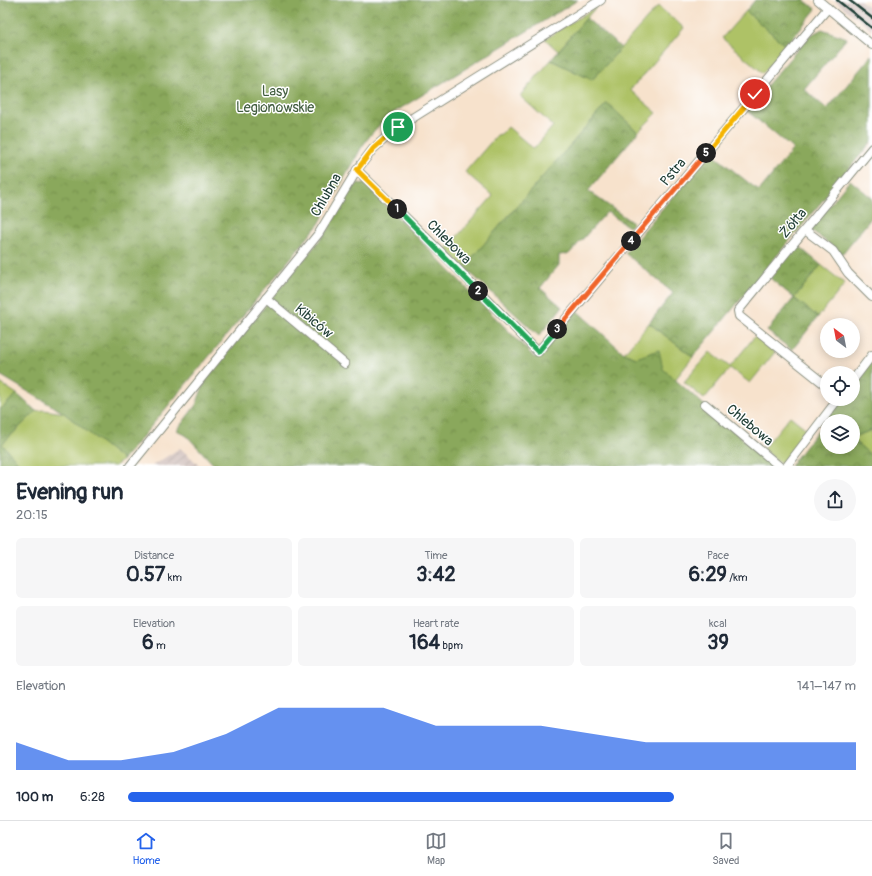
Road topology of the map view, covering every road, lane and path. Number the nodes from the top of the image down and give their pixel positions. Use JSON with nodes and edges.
{"nodes":[{"id":1,"x":601,"y":0,"type":"edge"},
{"id":2,"x":818,"y":0,"type":"edge"},
{"id":3,"x":828,"y":8,"type":"junction"},
{"id":4,"x":872,"y":45,"type":"edge"},
{"id":5,"x":872,"y":148,"type":"edge"},
{"id":6,"x":357,"y":170,"type":"junction"},
{"id":7,"x":805,"y":230,"type":"junction"},
{"id":8,"x":872,"y":297,"type":"edge"},
{"id":9,"x":266,"y":298,"type":"junction"},
{"id":10,"x":538,"y":352,"type":"joint"},
{"id":11,"x":872,"y":355,"type":"edge"},
{"id":12,"x":345,"y":364,"type":"dead end"},
{"id":13,"x":860,"y":371,"type":"edge"},
{"id":14,"x":820,"y":380,"type":"edge"},
{"id":15,"x":705,"y":404,"type":"dead end"},
{"id":16,"x":833,"y":406,"type":"edge"},
{"id":17,"x":130,"y":466,"type":"edge"},
{"id":18,"x":779,"y":466,"type":"edge"},
{"id":19,"x":787,"y":466,"type":"edge"}],
"edges":[{"from":1,"to":6,"type":"street","name":"Chlubna"},
{"from":2,"to":3,"type":"street"},
{"from":3,"to":4,"type":"street"},
{"from":3,"to":10,"type":"street","name":"Pstra"},
{"from":5,"to":7,"type":"street","name":"Żółta"},
{"from":6,"to":9,"type":"street","name":"Chlubna"},
{"from":6,"to":10,"type":"street","name":"Chlebowa"},
{"from":7,"to":8,"type":"street"},
{"from":7,"to":14,"type":"street","name":"Żółta"},
{"from":9,"to":12,"type":"street","name":"Kibiców"},
{"from":9,"to":17,"type":"street","name":"Chlubna"},
{"from":11,"to":13,"type":"street"},
{"from":15,"to":18,"type":"street","name":"Chlebowa"},
{"from":16,"to":19,"type":"street"}]}
